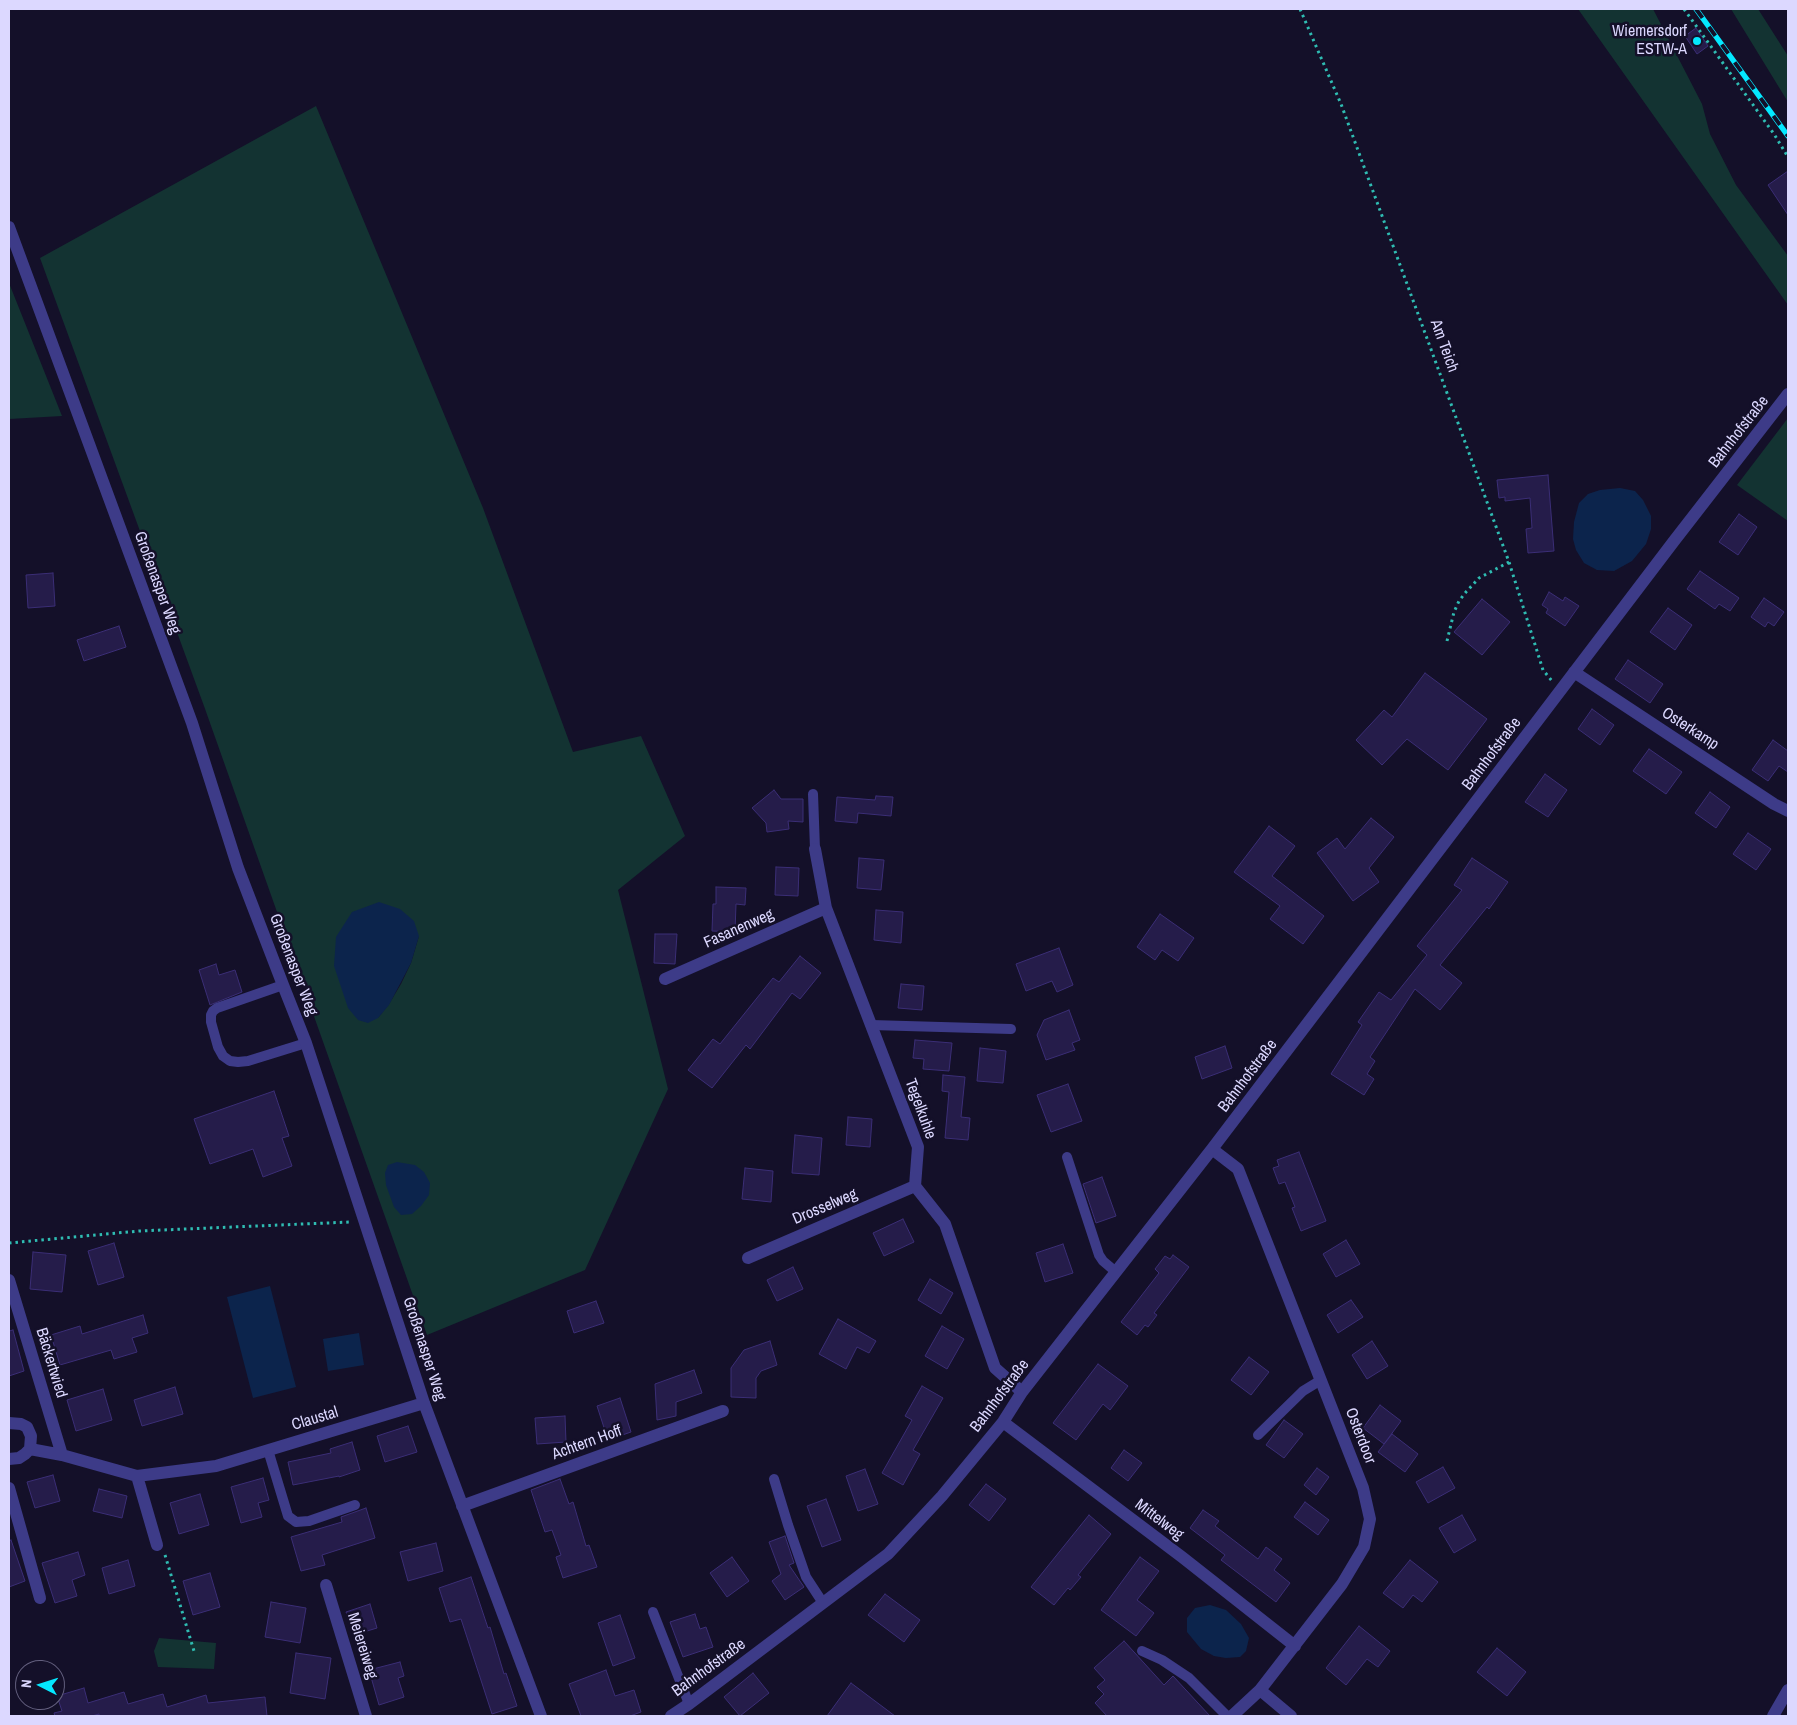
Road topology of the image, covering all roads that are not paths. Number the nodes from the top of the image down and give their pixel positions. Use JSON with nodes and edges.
{"nodes":[{"id":1,"x":9,"y":227,"type":"edge"},
{"id":2,"x":1788,"y":394,"type":"edge"},
{"id":3,"x":1574,"y":672,"type":"junction"},
{"id":4,"x":813,"y":794,"type":"dead end"},
{"id":5,"x":1788,"y":811,"type":"edge"},
{"id":6,"x":815,"y":849,"type":"joint"},
{"id":7,"x":826,"y":908,"type":"junction"},
{"id":8,"x":665,"y":979,"type":"dead end"},
{"id":9,"x":282,"y":985,"type":"junction"},
{"id":10,"x":871,"y":1024,"type":"junction"},
{"id":11,"x":1011,"y":1029,"type":"dead end"},
{"id":12,"x":306,"y":1043,"type":"junction"},
{"id":13,"x":1212,"y":1149,"type":"junction"},
{"id":14,"x":1067,"y":1157,"type":"dead end"},
{"id":15,"x":915,"y":1186,"type":"junction"},
{"id":16,"x":748,"y":1258,"type":"dead end"},
{"id":17,"x":1116,"y":1272,"type":"junction"},
{"id":18,"x":9,"y":1280,"type":"edge"},
{"id":19,"x":1321,"y":1380,"type":"junction"},
{"id":20,"x":1022,"y":1392,"type":"junction"},
{"id":21,"x":424,"y":1402,"type":"junction"},
{"id":22,"x":723,"y":1411,"type":"dead end"},
{"id":23,"x":1002,"y":1422,"type":"junction"},
{"id":24,"x":9,"y":1423,"type":"edge"},
{"id":25,"x":1258,"y":1435,"type":"dead end"},
{"id":26,"x":30,"y":1448,"type":"junction"},
{"id":27,"x":268,"y":1450,"type":"junction"},
{"id":28,"x":62,"y":1456,"type":"junction"},
{"id":29,"x":9,"y":1460,"type":"edge"},
{"id":30,"x":137,"y":1476,"type":"junction"},
{"id":31,"x":774,"y":1479,"type":"dead end"},
{"id":32,"x":9,"y":1488,"type":"edge"},
{"id":33,"x":356,"y":1505,"type":"dead end"},
{"id":34,"x":462,"y":1506,"type":"junction"},
{"id":35,"x":157,"y":1545,"type":"road end"},
{"id":36,"x":326,"y":1585,"type":"dead end"},
{"id":37,"x":40,"y":1598,"type":"dead end"},
{"id":38,"x":823,"y":1603,"type":"junction"},
{"id":39,"x":652,"y":1612,"type":"dead end"},
{"id":40,"x":1295,"y":1646,"type":"junction"},
{"id":41,"x":1142,"y":1651,"type":"dead end"},
{"id":42,"x":1260,"y":1690,"type":"junction"},
{"id":43,"x":1788,"y":1690,"type":"edge"},
{"id":44,"x":689,"y":1704,"type":"junction"},
{"id":45,"x":366,"y":1716,"type":"edge"},
{"id":46,"x":541,"y":1716,"type":"edge"},
{"id":47,"x":670,"y":1716,"type":"edge"},
{"id":48,"x":1227,"y":1716,"type":"edge"},
{"id":49,"x":1232,"y":1716,"type":"edge"},
{"id":50,"x":1292,"y":1716,"type":"edge"},
{"id":51,"x":1773,"y":1716,"type":"edge"}],
"edges":[{"from":1,"to":9,"type":"street","name":"Großenasper Weg"},
{"from":2,"to":3,"type":"street","name":"Bahnhofstraße"},
{"from":3,"to":5,"type":"street","name":"Osterkamp"},
{"from":3,"to":13,"type":"street","name":"Bahnhofstraße"},
{"from":4,"to":6,"type":"lane"},
{"from":6,"to":7,"type":"street","name":"Tegelkuhle"},
{"from":7,"to":8,"type":"street","name":"Fasanenweg"},
{"from":7,"to":10,"type":"street","name":"Tegelkuhle"},
{"from":9,"to":12,"type":"street","name":"Großenasper Weg"},
{"from":9,"to":12,"type":"lane"},
{"from":10,"to":11,"type":"lane"},
{"from":10,"to":15,"type":"street","name":"Tegelkuhle"},
{"from":12,"to":21,"type":"street","name":"Großenasper Weg"},
{"from":13,"to":17,"type":"street","name":"Bahnhofstraße"},
{"from":13,"to":19,"type":"street","name":"Osterdoor"},
{"from":14,"to":17,"type":"lane"},
{"from":15,"to":16,"type":"street","name":"Drosselweg"},
{"from":15,"to":20,"type":"street"},
{"from":17,"to":20,"type":"street","name":"Bahnhofstraße"},
{"from":18,"to":28,"type":"street","name":"Bäckertwied"},
{"from":19,"to":25,"type":"lane"},
{"from":19,"to":40,"type":"street","name":"Osterdoor"},
{"from":20,"to":23,"type":"street","name":"Bahnhofstraße"},
{"from":21,"to":27,"type":"street","name":"Claustal"},
{"from":21,"to":34,"type":"street","name":"Großenasper Weg"},
{"from":22,"to":34,"type":"street","name":"Achtern Hoff"},
{"from":23,"to":38,"type":"street","name":"Bahnhofstraße"},
{"from":23,"to":40,"type":"street","name":"Mittelweg"},
{"from":24,"to":26,"type":"street"},
{"from":26,"to":28,"type":"street"},
{"from":26,"to":29,"type":"street"},
{"from":27,"to":30,"type":"street","name":"Claustal"},
{"from":27,"to":33,"type":"lane"},
{"from":28,"to":30,"type":"street"},
{"from":30,"to":35,"type":"street"},
{"from":31,"to":38,"type":"lane"},
{"from":32,"to":37,"type":"street"},
{"from":34,"to":46,"type":"street","name":"Großenasper Weg"},
{"from":36,"to":45,"type":"street","name":"Meiereiweg"},
{"from":38,"to":44,"type":"street","name":"Bahnhofstraße"},
{"from":39,"to":44,"type":"lane"},
{"from":40,"to":42,"type":"street","name":"Osterdoor"},
{"from":41,"to":48,"type":"lane"},
{"from":42,"to":49,"type":"street","name":"Osterdoor"},
{"from":42,"to":50,"type":"street"},
{"from":43,"to":51,"type":"street"},
{"from":44,"to":47,"type":"street","name":"Bahnhofstraße"}]}
